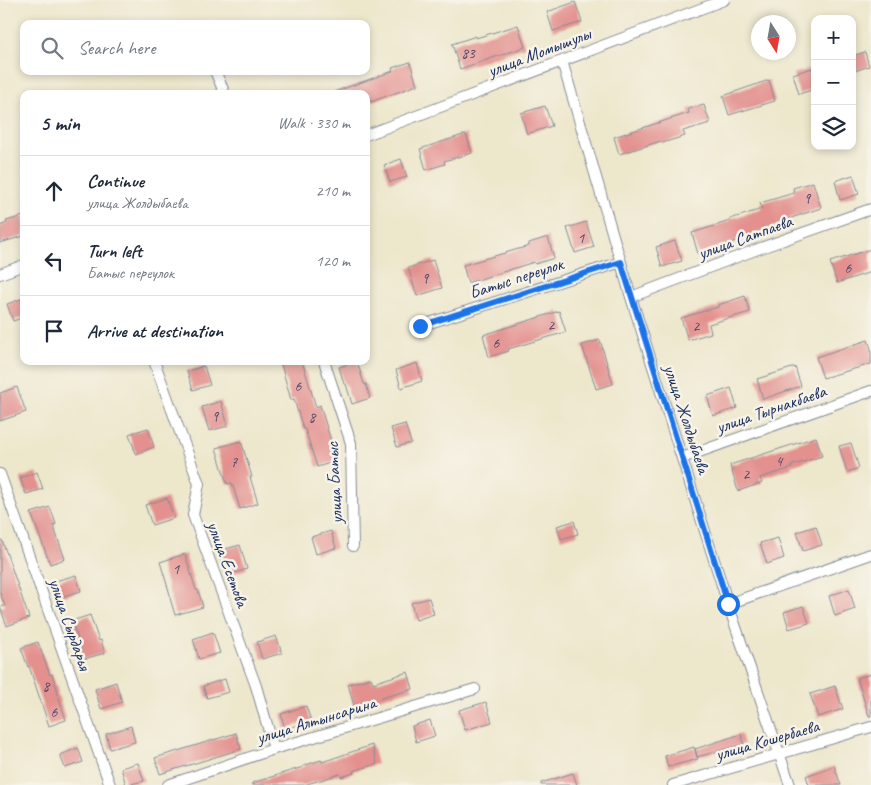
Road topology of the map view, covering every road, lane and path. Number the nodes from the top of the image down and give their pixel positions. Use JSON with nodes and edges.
{"nodes":[{"id":1,"x":724,"y":0,"type":"edge"},
{"id":2,"x":562,"y":61,"type":"junction"},
{"id":3,"x":217,"y":75,"type":"edge"},
{"id":4,"x":223,"y":90,"type":"edge"},
{"id":5,"x":370,"y":133,"type":"edge"},
{"id":6,"x":871,"y":209,"type":"edge"},
{"id":7,"x":621,"y":262,"type":"junction"},
{"id":8,"x":20,"y":266,"type":"edge"},
{"id":9,"x":0,"y":274,"type":"edge"},
{"id":10,"x":631,"y":297,"type":"junction"},
{"id":11,"x":420,"y":326,"type":"dead end"},
{"id":12,"x":155,"y":365,"type":"edge"},
{"id":13,"x":325,"y":365,"type":"edge"},
{"id":14,"x":871,"y":391,"type":"edge"},
{"id":15,"x":682,"y":458,"type":"junction"},
{"id":16,"x":0,"y":474,"type":"edge"},
{"id":17,"x":353,"y":546,"type":"dead end"},
{"id":18,"x":871,"y":554,"type":"edge"},
{"id":19,"x":728,"y":604,"type":"junction"},
{"id":20,"x":476,"y":689,"type":"dead end"},
{"id":21,"x":871,"y":727,"type":"edge"},
{"id":22,"x":274,"y":749,"type":"junction"},
{"id":23,"x":780,"y":754,"type":"junction"},
{"id":24,"x":110,"y":785,"type":"edge"},
{"id":25,"x":168,"y":785,"type":"edge"},
{"id":26,"x":673,"y":785,"type":"edge"},
{"id":27,"x":790,"y":785,"type":"edge"}],
"edges":[{"from":1,"to":2,"type":"street","name":"улица Момышулы"},
{"from":2,"to":5,"type":"street","name":"улица Момышулы"},
{"from":2,"to":7,"type":"street","name":"улица Жолдыбаева"},
{"from":3,"to":4,"type":"street"},
{"from":6,"to":10,"type":"street","name":"улица Сатпаева"},
{"from":7,"to":10,"type":"street","name":"улица Жолдыбаева"},
{"from":7,"to":11,"type":"street","name":"Батыс переулок"},
{"from":8,"to":9,"type":"street"},
{"from":10,"to":15,"type":"street","name":"улица Жолдыбаева"},
{"from":12,"to":22,"type":"street","name":"улица Есетова"},
{"from":13,"to":17,"type":"street","name":"улица Батыс"},
{"from":14,"to":15,"type":"street","name":"улица Тырнакбаева"},
{"from":15,"to":19,"type":"street","name":"улица Жолдыбаева"},
{"from":16,"to":24,"type":"street","name":"улица Сырдарья"},
{"from":18,"to":19,"type":"street"},
{"from":19,"to":23,"type":"street","name":"улица Жолдыбаева"},
{"from":20,"to":22,"type":"street","name":"улица Алтынсарина"},
{"from":21,"to":23,"type":"street","name":"улица Кошербаева"},
{"from":22,"to":25,"type":"street","name":"улица Алтынсарина"},
{"from":23,"to":26,"type":"street","name":"улица Кошербаева"},
{"from":23,"to":27,"type":"street","name":"улица Жолдыбаева"}]}
